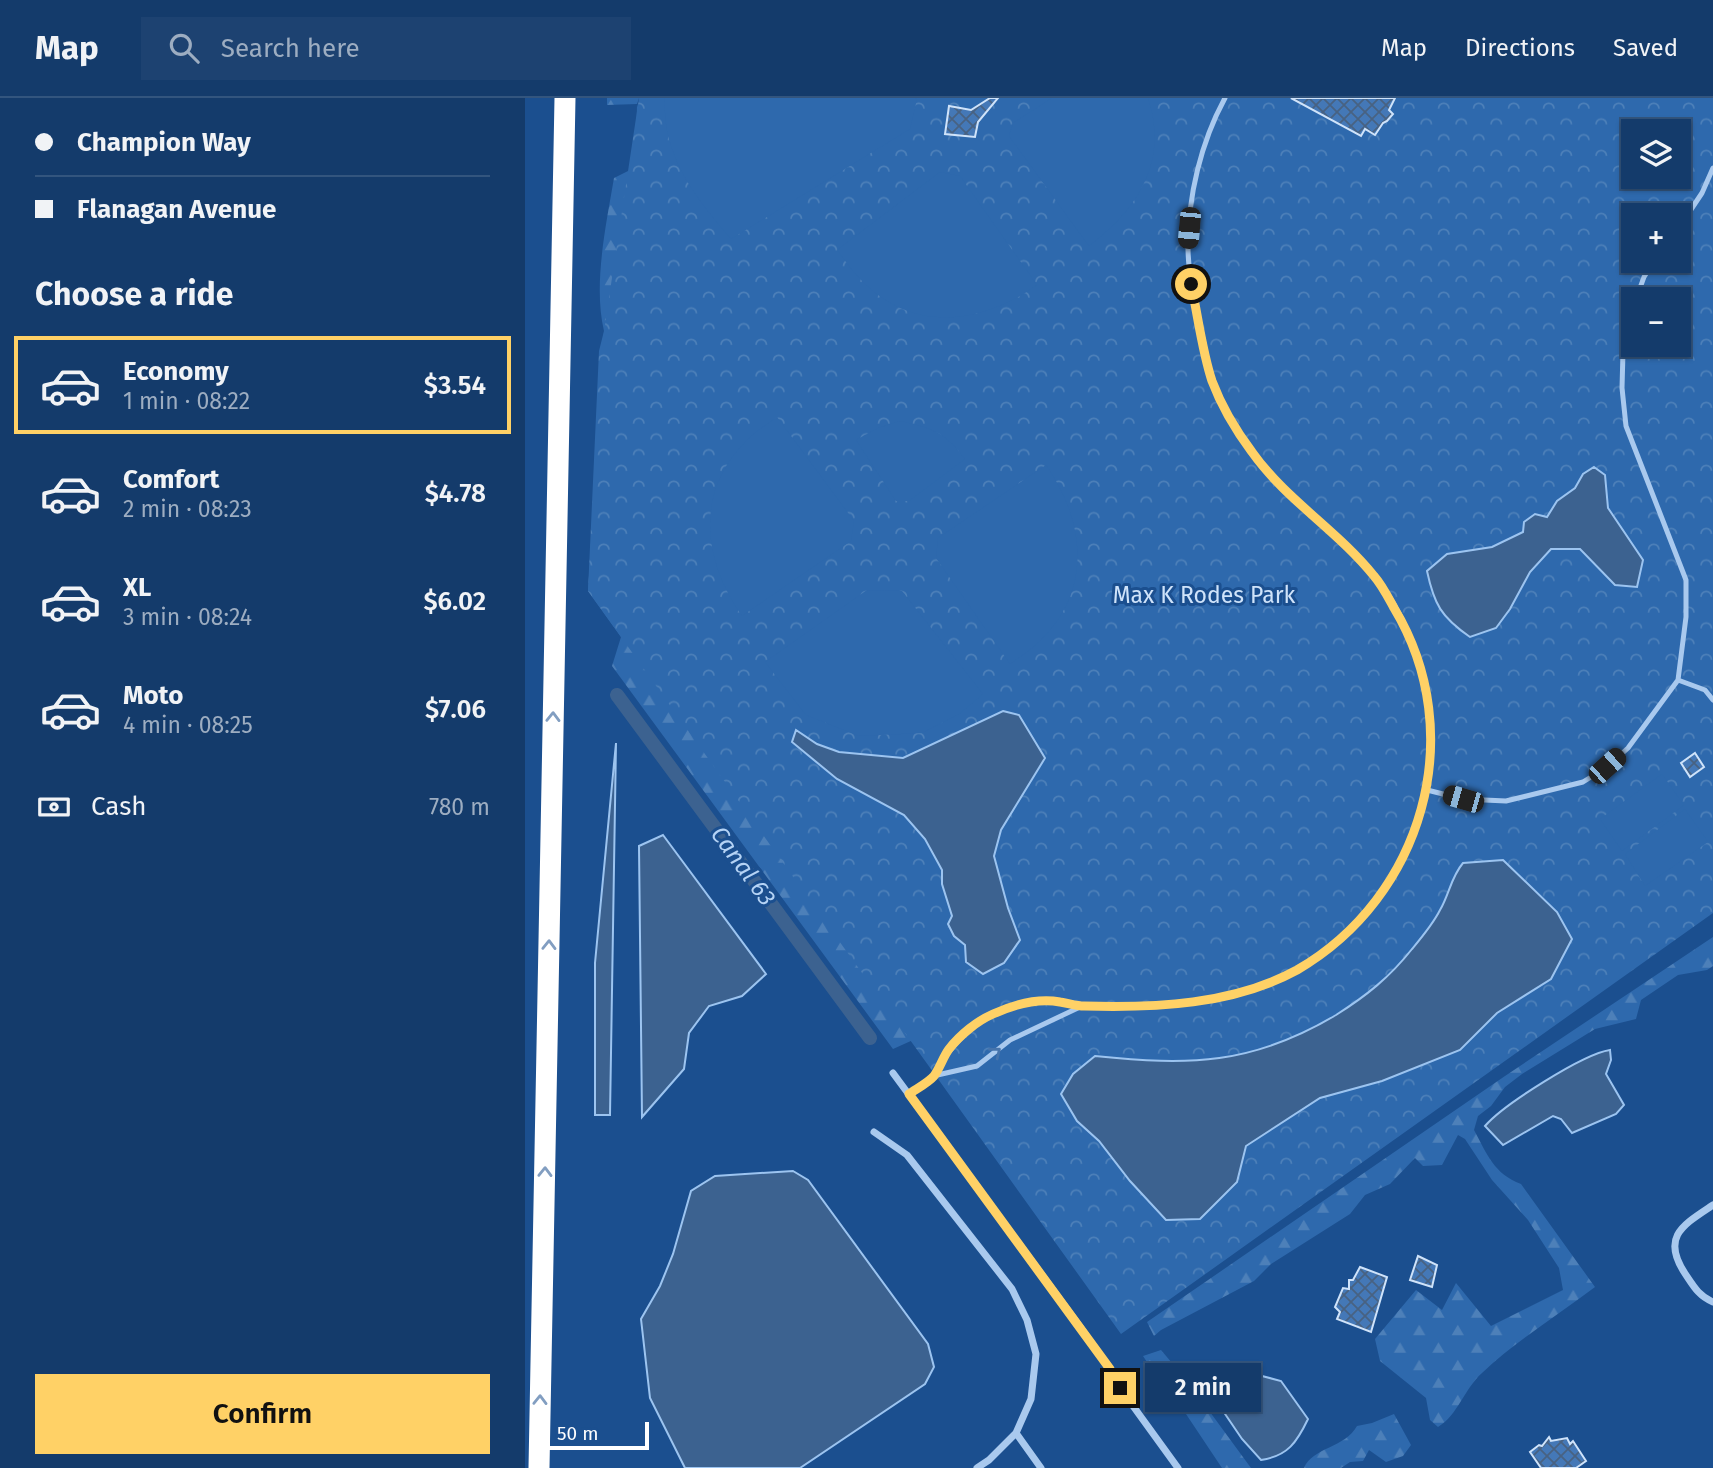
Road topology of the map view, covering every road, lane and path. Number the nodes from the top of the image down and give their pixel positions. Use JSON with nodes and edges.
{"nodes":[{"id":1,"x":565,"y":98,"type":"edge"},
{"id":2,"x":1225,"y":98,"type":"edge"},
{"id":3,"x":1713,"y":168,"type":"edge"},
{"id":4,"x":1691,"y":210,"type":"edge"},
{"id":5,"x":1623,"y":357,"type":"edge"},
{"id":6,"x":1678,"y":680,"type":"junction"},
{"id":7,"x":1713,"y":700,"type":"edge"},
{"id":8,"x":1427,"y":790,"type":"junction"},
{"id":9,"x":1080,"y":1007,"type":"junction"},
{"id":10,"x":893,"y":1073,"type":"dead end"},
{"id":11,"x":933,"y":1076,"type":"junction"},
{"id":12,"x":909,"y":1094,"type":"junction"},
{"id":13,"x":874,"y":1132,"type":"dead end"},
{"id":14,"x":1713,"y":1205,"type":"edge"},
{"id":15,"x":1713,"y":1302,"type":"edge"},
{"id":16,"x":1016,"y":1433,"type":"junction"},
{"id":17,"x":539,"y":1468,"type":"edge"},
{"id":18,"x":977,"y":1468,"type":"edge"},
{"id":19,"x":1041,"y":1468,"type":"edge"},
{"id":20,"x":1178,"y":1468,"type":"edge"}],
"edges":[{"from":17,"to":1,"type":"highway","one_way":true},
{"from":2,"to":8,"type":"lane"},
{"from":3,"to":4,"type":"lane"},
{"from":5,"to":6,"type":"lane"},
{"from":6,"to":7,"type":"lane"},
{"from":6,"to":8,"type":"lane"},
{"from":8,"to":9,"type":"lane"},
{"from":11,"to":9,"type":"lane","one_way":true},
{"from":9,"to":11,"type":"lane"},
{"from":10,"to":12,"type":"street"},
{"from":11,"to":12,"type":"lane"},
{"from":12,"to":20,"type":"street"},
{"from":13,"to":16,"type":"street"},
{"from":14,"to":15,"type":"street"},
{"from":16,"to":18,"type":"street"},
{"from":16,"to":19,"type":"street"}]}
